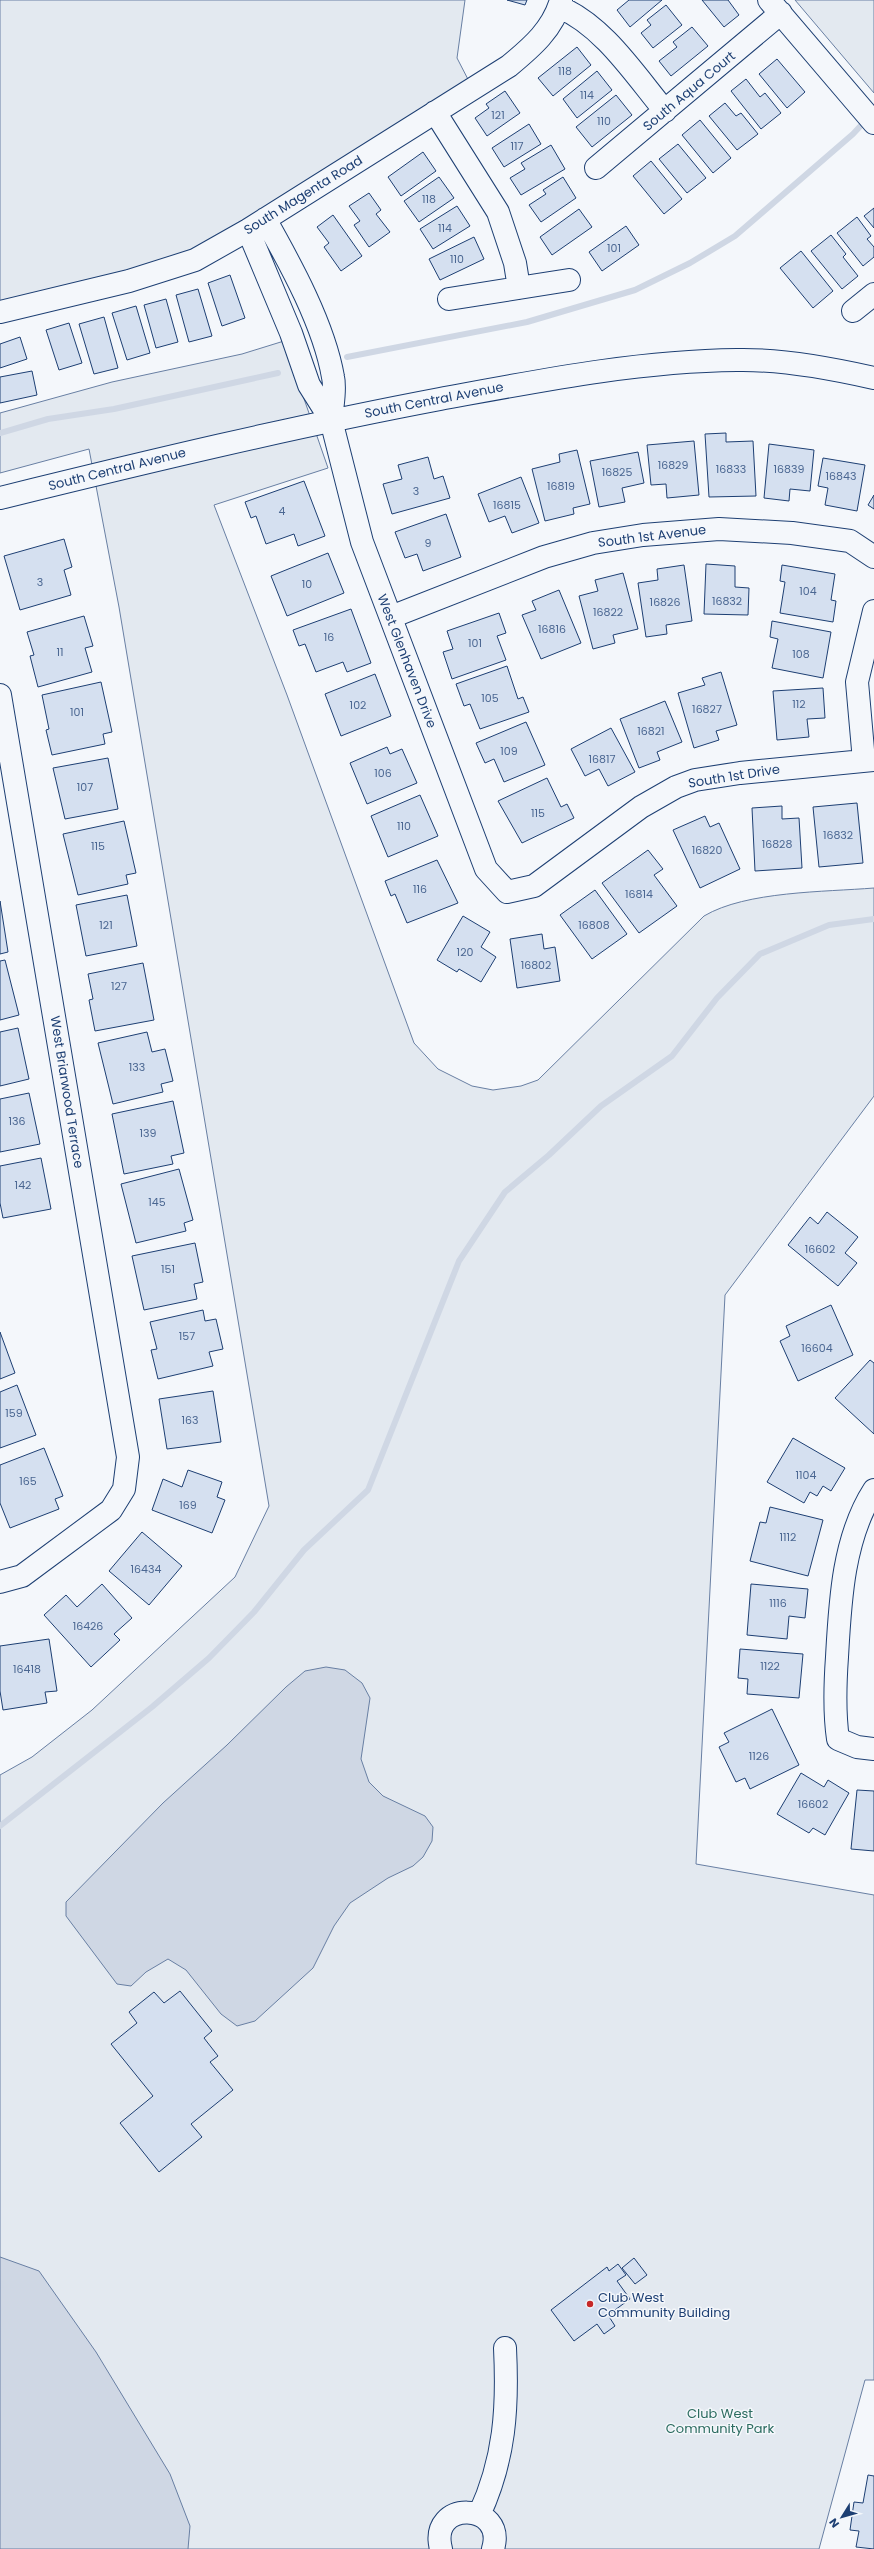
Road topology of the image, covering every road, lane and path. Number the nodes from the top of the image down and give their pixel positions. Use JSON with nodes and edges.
{"nodes":[{"id":1,"x":560,"y":3,"type":"edge"},
{"id":2,"x":775,"y":7,"type":"edge"},
{"id":3,"x":665,"y":111,"type":"junction"},
{"id":4,"x":434,"y":112,"type":"junction"},
{"id":5,"x":869,"y":117,"type":"edge"},
{"id":6,"x":596,"y":168,"type":"dead end"},
{"id":7,"x":256,"y":225,"type":"junction"},
{"id":8,"x":569,"y":280,"type":"dead end"},
{"id":9,"x":519,"y":288,"type":"junction"},
{"id":10,"x":874,"y":294,"type":"edge"},
{"id":11,"x":449,"y":299,"type":"dead end"},
{"id":12,"x":308,"y":306,"type":"junction"},
{"id":13,"x":853,"y":311,"type":"dead end"},
{"id":14,"x":0,"y":312,"type":"edge"},
{"id":15,"x":284,"y":315,"type":"junction"},
{"id":16,"x":874,"y":378,"type":"edge"},
{"id":17,"x":331,"y":420,"type":"junction"},
{"id":18,"x":0,"y":498,"type":"edge"},
{"id":19,"x":874,"y":557,"type":"edge"},
{"id":20,"x":874,"y":611,"type":"edge"},
{"id":21,"x":391,"y":617,"type":"junction"},
{"id":22,"x":0,"y":695,"type":"edge"},
{"id":23,"x":869,"y":760,"type":"edge"},
{"id":24,"x":507,"y":892,"type":"joint"},
{"id":25,"x":874,"y":1490,"type":"edge"},
{"id":26,"x":0,"y":1582,"type":"edge"},
{"id":27,"x":874,"y":1749,"type":"edge"},
{"id":28,"x":505,"y":2348,"type":"dead end"},
{"id":29,"x":479,"y":2515,"type":"junction"},
{"id":30,"x":440,"y":2549,"type":"edge"},
{"id":31,"x":493,"y":2549,"type":"edge"}],
"edges":[{"from":1,"to":3,"type":"street"},
{"from":1,"to":4,"type":"street","name":"South Magenta Road"},
{"from":2,"to":3,"type":"street","name":"South Aqua Court"},
{"from":2,"to":5,"type":"street"},
{"from":3,"to":6,"type":"street","name":"South Aqua Court"},
{"from":4,"to":7,"type":"street","name":"South Magenta Road"},
{"from":4,"to":9,"type":"street"},
{"from":7,"to":12,"type":"street"},
{"from":7,"to":14,"type":"street","name":"South Magenta Road"},
{"from":7,"to":15,"type":"street"},
{"from":8,"to":9,"type":"street"},
{"from":9,"to":11,"type":"street"},
{"from":10,"to":13,"type":"street"},
{"from":12,"to":15,"type":"street"},
{"from":12,"to":17,"type":"street"},
{"from":15,"to":17,"type":"street"},
{"from":16,"to":17,"type":"street","name":"South Central Avenue"},
{"from":17,"to":18,"type":"street","name":"South Central Avenue"},
{"from":17,"to":21,"type":"street","name":"West Glenhaven Drive"},
{"from":19,"to":21,"type":"street","name":"South 1st Avenue"},
{"from":20,"to":23,"type":"street"},
{"from":21,"to":24,"type":"street","name":"West Glenhaven Drive"},
{"from":22,"to":26,"type":"street","name":"West Briarwood Terrace"},
{"from":23,"to":24,"type":"street","name":"South 1st Drive"},
{"from":25,"to":27,"type":"street"},
{"from":28,"to":29,"type":"street"},
{"from":29,"to":30,"type":"street"},
{"from":29,"to":31,"type":"street"}]}
